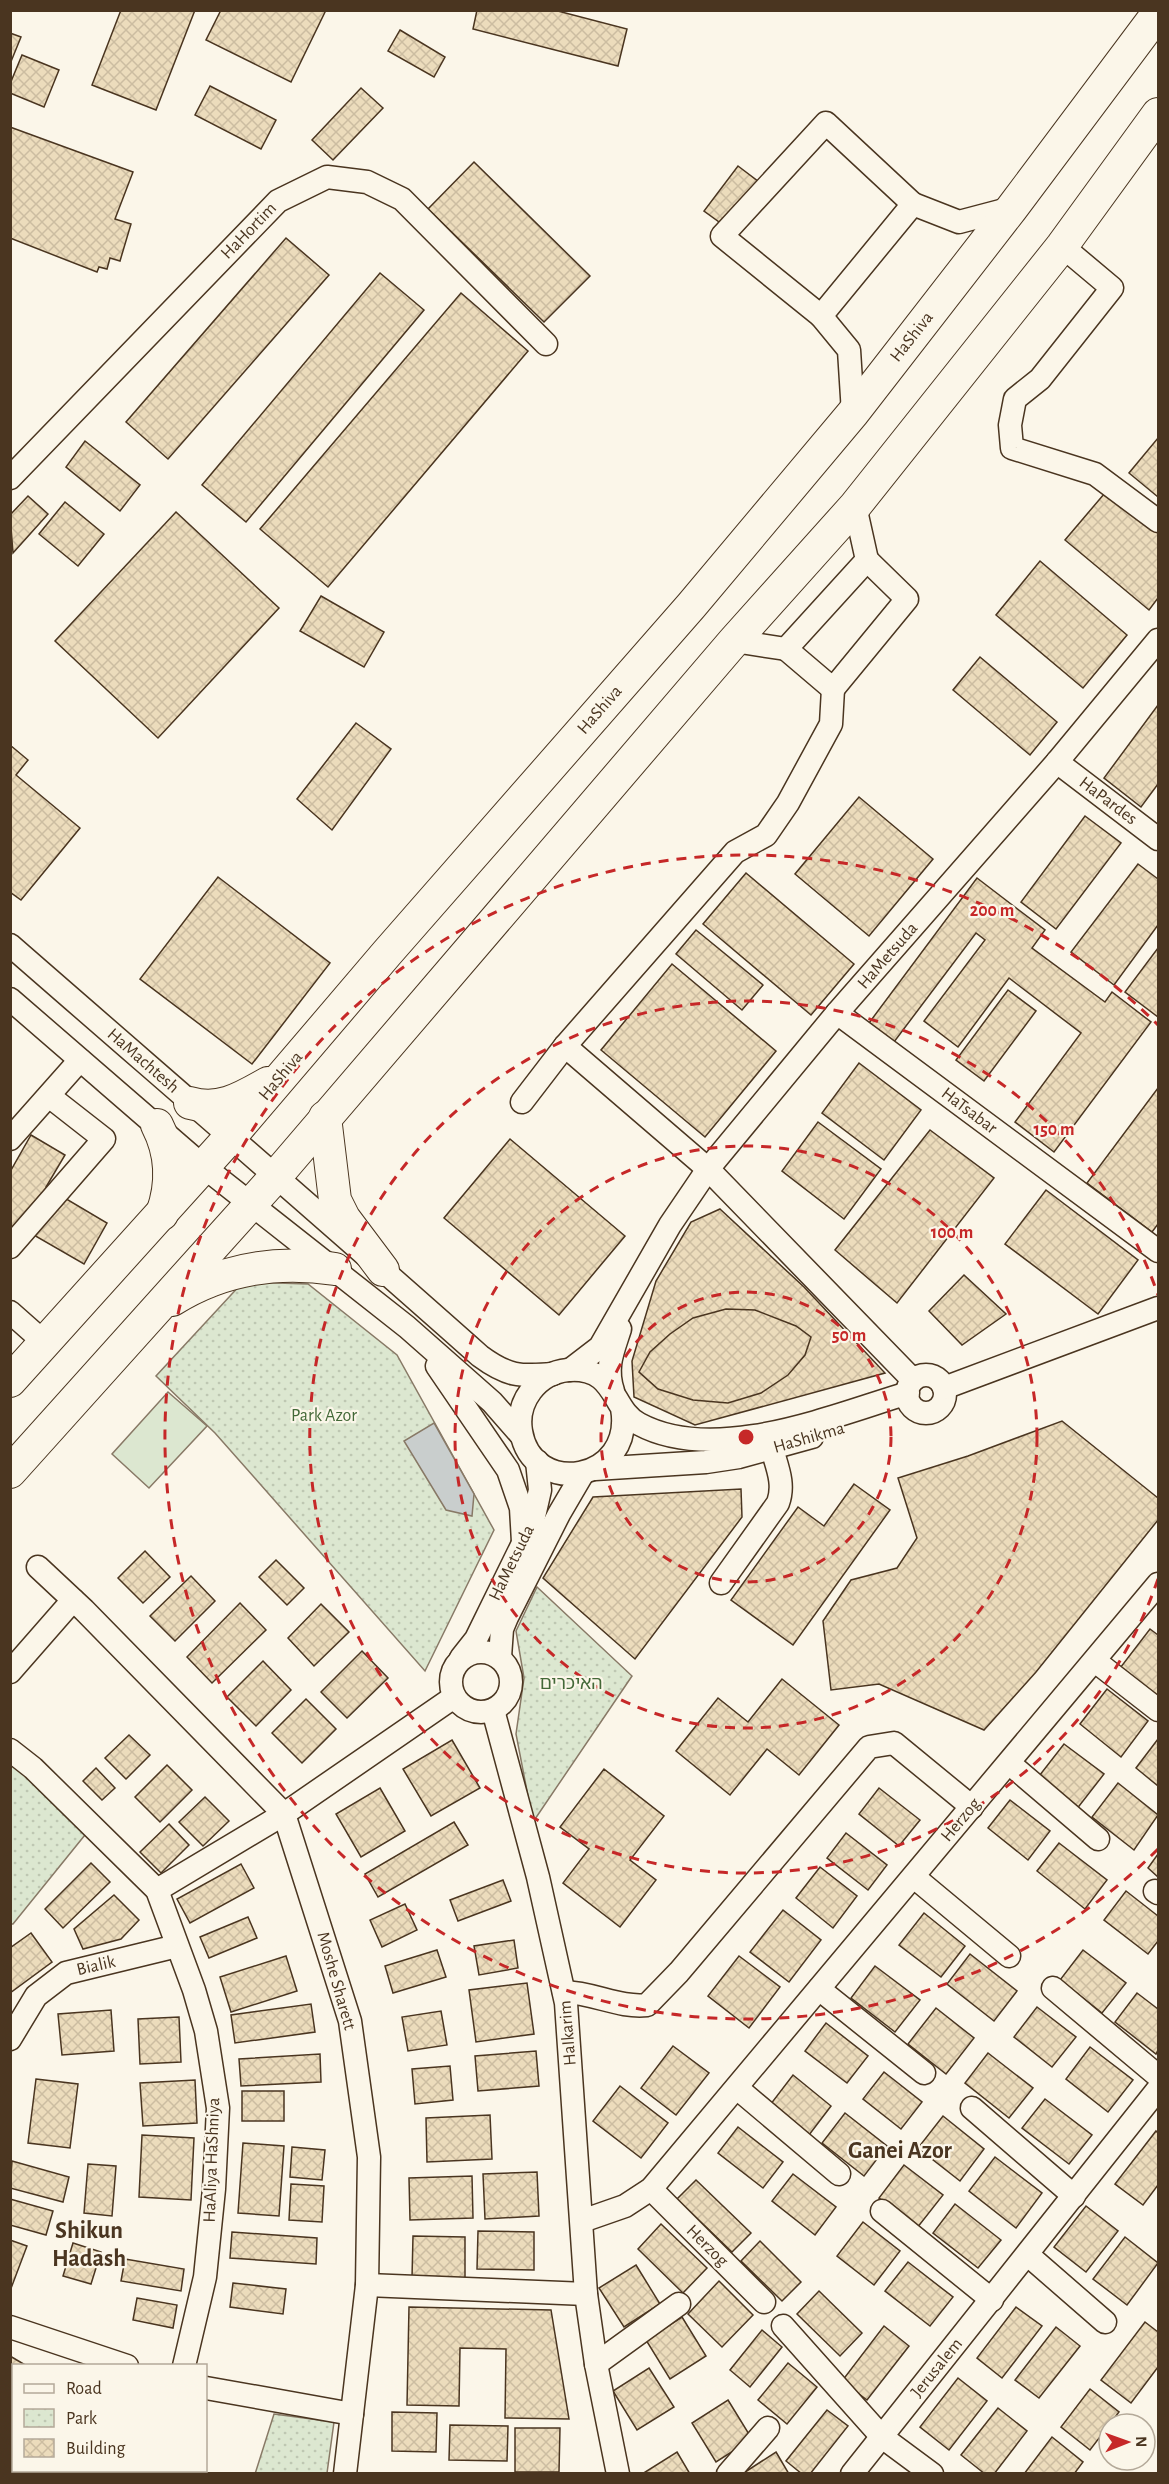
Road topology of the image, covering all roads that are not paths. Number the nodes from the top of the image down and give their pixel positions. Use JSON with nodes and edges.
{"nodes":[{"id":1,"x":1158,"y":13,"type":"edge"},
{"id":2,"x":1158,"y":114,"type":"edge"},
{"id":3,"x":913,"y":204,"type":"junction"},
{"id":4,"x":1012,"y":208,"type":"junction"},
{"id":5,"x":1062,"y":246,"type":"junction"},
{"id":6,"x":821,"y":316,"type":"junction"},
{"id":7,"x":546,"y":344,"type":"dead end"},
{"id":8,"x":853,"y":413,"type":"junction"},
{"id":9,"x":10,"y":478,"type":"edge"},
{"id":10,"x":855,"y":506,"type":"junction"},
{"id":11,"x":1158,"y":520,"type":"edge"},
{"id":12,"x":867,"y":560,"type":"junction"},
{"id":13,"x":1158,"y":640,"type":"edge"},
{"id":14,"x":734,"y":641,"type":"junction"},
{"id":15,"x":786,"y":648,"type":"junction"},
{"id":16,"x":832,"y":689,"type":"junction"},
{"id":17,"x":1057,"y":762,"type":"junction"},
{"id":18,"x":1158,"y":839,"type":"edge"},
{"id":19,"x":10,"y":945,"type":"edge"},
{"id":20,"x":10,"y":999,"type":"edge"},
{"id":21,"x":837,"y":1013,"type":"junction"},
{"id":22,"x":565,"y":1046,"type":"junction"},
{"id":23,"x":80,"y":1060,"type":"junction"},
{"id":24,"x":282,"y":1075,"type":"junction"},
{"id":25,"x":49,"y":1095,"type":"junction"},
{"id":26,"x":522,"y":1102,"type":"dead end"},
{"id":27,"x":190,"y":1103,"type":"junction"},
{"id":28,"x":325,"y":1116,"type":"junction"},
{"id":29,"x":157,"y":1125,"type":"junction"},
{"id":30,"x":231,"y":1136,"type":"junction"},
{"id":31,"x":10,"y":1138,"type":"edge"},
{"id":32,"x":204,"y":1167,"type":"junction"},
{"id":33,"x":708,"y":1169,"type":"junction"},
{"id":34,"x":277,"y":1175,"type":"junction"},
{"id":35,"x":249,"y":1205,"type":"junction"},
{"id":36,"x":161,"y":1216,"type":"junction"},
{"id":37,"x":10,"y":1247,"type":"edge"},
{"id":38,"x":1158,"y":1251,"type":"edge"},
{"id":39,"x":335,"y":1269,"type":"junction"},
{"id":40,"x":383,"y":1270,"type":"junction"},
{"id":41,"x":635,"y":1285,"type":"junction"},
{"id":42,"x":1158,"y":1308,"type":"edge"},
{"id":43,"x":10,"y":1312,"type":"edge"},
{"id":44,"x":145,"y":1320,"type":"junction"},
{"id":45,"x":407,"y":1327,"type":"junction"},
{"id":46,"x":45,"y":1342,"type":"junction"},
{"id":47,"x":561,"y":1372,"type":"junction"},
{"id":48,"x":10,"y":1381,"type":"edge"},
{"id":49,"x":944,"y":1388,"type":"junction"},
{"id":50,"x":912,"y":1394,"type":"junction"},
{"id":51,"x":618,"y":1399,"type":"junction"},
{"id":52,"x":521,"y":1435,"type":"junction"},
{"id":53,"x":772,"y":1449,"type":"junction"},
{"id":54,"x":537,"y":1461,"type":"junction"},
{"id":55,"x":589,"y":1471,"type":"junction"},
{"id":56,"x":10,"y":1472,"type":"edge"},
{"id":57,"x":523,"y":1542,"type":"junction"},
{"id":58,"x":38,"y":1567,"type":"dead end"},
{"id":59,"x":721,"y":1583,"type":"dead end"},
{"id":60,"x":1158,"y":1584,"type":"edge"},
{"id":61,"x":78,"y":1605,"type":"junction"},
{"id":62,"x":461,"y":1658,"type":"junction"},
{"id":63,"x":500,"y":1658,"type":"junction"},
{"id":64,"x":1095,"y":1660,"type":"junction"},
{"id":65,"x":10,"y":1672,"type":"edge"},
{"id":66,"x":454,"y":1697,"type":"junction"},
{"id":67,"x":493,"y":1710,"type":"junction"},
{"id":68,"x":1158,"y":1710,"type":"edge"},
{"id":69,"x":10,"y":1750,"type":"edge"},
{"id":70,"x":1009,"y":1763,"type":"junction"},
{"id":71,"x":972,"y":1807,"type":"junction"},
{"id":72,"x":284,"y":1814,"type":"junction"},
{"id":73,"x":1098,"y":1839,"type":"dead end"},
{"id":74,"x":914,"y":1877,"type":"junction"},
{"id":75,"x":158,"y":1890,"type":"junction"},
{"id":76,"x":177,"y":1946,"type":"junction"},
{"id":77,"x":1009,"y":1956,"type":"dead end"},
{"id":78,"x":1053,"y":1988,"type":"dead end"},
{"id":79,"x":819,"y":1989,"type":"junction"},
{"id":80,"x":564,"y":1992,"type":"junction"},
{"id":81,"x":10,"y":2039,"type":"edge"},
{"id":82,"x":924,"y":2073,"type":"dead end"},
{"id":83,"x":1158,"y":2076,"type":"edge"},
{"id":84,"x":737,"y":2088,"type":"junction"},
{"id":85,"x":1158,"y":2089,"type":"edge"},
{"id":86,"x":972,"y":2108,"type":"dead end"},
{"id":87,"x":839,"y":2174,"type":"dead end"},
{"id":88,"x":651,"y":2189,"type":"junction"},
{"id":89,"x":1074,"y":2196,"type":"junction"},
{"id":90,"x":882,"y":2211,"type":"dead end"},
{"id":91,"x":582,"y":2221,"type":"junction"},
{"id":92,"x":1028,"y":2255,"type":"junction"},
{"id":93,"x":367,"y":2285,"type":"junction"},
{"id":94,"x":586,"y":2294,"type":"junction"},
{"id":95,"x":992,"y":2300,"type":"junction"},
{"id":96,"x":764,"y":2302,"type":"dead end"},
{"id":97,"x":679,"y":2304,"type":"dead end"},
{"id":98,"x":1105,"y":2322,"type":"dead end"},
{"id":99,"x":10,"y":2326,"type":"edge"},
{"id":100,"x":783,"y":2326,"type":"dead end"},
{"id":101,"x":121,"y":2364,"type":"edge"},
{"id":102,"x":184,"y":2364,"type":"edge"},
{"id":103,"x":596,"y":2364,"type":"junction"},
{"id":104,"x":207,"y":2388,"type":"edge"},
{"id":105,"x":352,"y":2414,"type":"junction"},
{"id":106,"x":768,"y":2428,"type":"dead end"},
{"id":107,"x":882,"y":2437,"type":"junction"},
{"id":108,"x":345,"y":2474,"type":"edge"},
{"id":109,"x":618,"y":2474,"type":"edge"},
{"id":110,"x":728,"y":2474,"type":"edge"},
{"id":111,"x":852,"y":2474,"type":"edge"},
{"id":112,"x":932,"y":2474,"type":"edge"}],
"edges":[{"from":1,"to":4,"type":"highway","name":"HaShiva"},
{"from":2,"to":5,"type":"highway"},
{"from":3,"to":4,"type":"street"},
{"from":3,"to":6,"type":"street"},
{"from":3,"to":6,"type":"street"},
{"from":4,"to":8,"type":"highway","name":"HaShiva"},
{"from":5,"to":10,"type":"highway"},
{"from":5,"to":11,"type":"street"},
{"from":6,"to":8,"type":"street"},
{"from":7,"to":9,"type":"street","name":"HaHortim"},
{"from":8,"to":24,"type":"highway","name":"HaShiva"},
{"from":10,"to":12,"type":"street"},
{"from":10,"to":14,"type":"highway"},
{"from":12,"to":15,"type":"street"},
{"from":12,"to":16,"type":"street"},
{"from":13,"to":17,"type":"street","name":"HaMetsuda"},
{"from":14,"to":15,"type":"street"},
{"from":14,"to":28,"type":"highway"},
{"from":15,"to":16,"type":"street"},
{"from":16,"to":22,"type":"street"},
{"from":17,"to":18,"type":"street","name":"HaPardes"},
{"from":17,"to":21,"type":"street","name":"HaMetsuda"},
{"from":19,"to":27,"type":"street","name":"HaMachtesh"},
{"from":20,"to":23,"type":"street"},
{"from":21,"to":33,"type":"street","name":"HaMetsuda"},
{"from":21,"to":38,"type":"street","name":"HaTsabar"},
{"from":22,"to":26,"type":"street"},
{"from":22,"to":33,"type":"street"},
{"from":23,"to":25,"type":"street"},
{"from":23,"to":29,"type":"street"},
{"from":24,"to":27,"type":"highway"},
{"from":24,"to":30,"type":"highway","name":"HaShiva"},
{"from":25,"to":31,"type":"street"},
{"from":25,"to":37,"type":"street"},
{"from":27,"to":30,"type":"street","name":"HaMachtesh"},
{"from":28,"to":34,"type":"highway"},
{"from":28,"to":40,"type":"highway"},
{"from":29,"to":32,"type":"street"},
{"from":29,"to":36,"type":"highway"},
{"from":30,"to":32,"type":"highway","name":"HaShiva"},
{"from":30,"to":34,"type":"street","name":"HaMachtesh"},
{"from":32,"to":35,"type":"street"},
{"from":32,"to":36,"type":"highway","name":"HaShiva"},
{"from":33,"to":41,"type":"street","name":"HaMetsuda"},
{"from":33,"to":50,"type":"street"},
{"from":34,"to":35,"type":"highway"},
{"from":34,"to":40,"type":"street","name":"HaMachtesh"},
{"from":35,"to":39,"type":"street"},
{"from":35,"to":44,"type":"highway"},
{"from":36,"to":46,"type":"highway","name":"HaShiva"},
{"from":39,"to":44,"type":"highway"},
{"from":39,"to":45,"type":"street"},
{"from":40,"to":47,"type":"street","name":"HaMachtesh"},
{"from":41,"to":47,"type":"street","name":"HaMetsuda"},
{"from":41,"to":51,"type":"street","name":"HaMetsuda"},
{"from":42,"to":49,"type":"street"},
{"from":43,"to":46,"type":"street"},
{"from":44,"to":56,"type":"highway"},
{"from":45,"to":52,"type":"street"},
{"from":45,"to":57,"type":"street"},
{"from":46,"to":48,"type":"highway","name":"HaShiva"},
{"from":47,"to":51,"type":"street"},
{"from":47,"to":52,"type":"street"},
{"from":49,"to":50,"type":"street"},
{"from":49,"to":50,"type":"street"},
{"from":50,"to":51,"type":"street","name":"HaShikma"},
{"from":50,"to":53,"type":"street","name":"HaShikma"},
{"from":51,"to":55,"type":"street"},
{"from":52,"to":54,"type":"street"},
{"from":53,"to":55,"type":"street","name":"HaShikma"},
{"from":53,"to":59,"type":"street"},
{"from":54,"to":55,"type":"street"},
{"from":54,"to":57,"type":"street","name":"HaMetsuda"},
{"from":55,"to":63,"type":"street","name":"HaMetsuda"},
{"from":57,"to":62,"type":"street","name":"HaMetsuda"},
{"from":58,"to":61,"type":"street","name":"Moshe Sharett"},
{"from":60,"to":64,"type":"street","name":"Herzog"},
{"from":61,"to":65,"type":"street"},
{"from":61,"to":72,"type":"street","name":"Moshe Sharett"},
{"from":62,"to":63,"type":"street"},
{"from":62,"to":66,"type":"street"},
{"from":63,"to":67,"type":"street"},
{"from":64,"to":68,"type":"street"},
{"from":64,"to":70,"type":"street","name":"Herzog"},
{"from":66,"to":67,"type":"street"},
{"from":66,"to":72,"type":"street"},
{"from":67,"to":80,"type":"street","name":"HaIkarim"},
{"from":69,"to":75,"type":"street"},
{"from":70,"to":71,"type":"street","name":"Herzog"},
{"from":70,"to":73,"type":"street"},
{"from":71,"to":74,"type":"street","name":"Herzog"},
{"from":71,"to":80,"type":"street"},
{"from":72,"to":75,"type":"street"},
{"from":72,"to":93,"type":"street","name":"Moshe Sharett"},
{"from":74,"to":77,"type":"street"},
{"from":74,"to":79,"type":"street","name":"Herzog"},
{"from":75,"to":76,"type":"street","name":"HaAliya HaShniya"},
{"from":76,"to":81,"type":"street","name":"Bialik"},
{"from":76,"to":102,"type":"street","name":"HaAliya HaShniya"},
{"from":78,"to":83,"type":"street"},
{"from":79,"to":82,"type":"street"},
{"from":79,"to":84,"type":"street","name":"Herzog"},
{"from":80,"to":91,"type":"street","name":"HaIkarim"},
{"from":84,"to":87,"type":"street"},
{"from":84,"to":88,"type":"street","name":"Herzog"},
{"from":85,"to":89,"type":"street","name":"Jerusalem"},
{"from":86,"to":89,"type":"street"},
{"from":88,"to":91,"type":"street","name":"Herzog"},
{"from":88,"to":96,"type":"street","name":"Herzog"},
{"from":89,"to":92,"type":"street","name":"Jerusalem"},
{"from":90,"to":95,"type":"street"},
{"from":91,"to":94,"type":"street","name":"HaIkarim"},
{"from":92,"to":95,"type":"street","name":"Jerusalem"},
{"from":92,"to":98,"type":"street"},
{"from":93,"to":94,"type":"street"},
{"from":93,"to":105,"type":"street","name":"Moshe Sharett"},
{"from":94,"to":103,"type":"street","name":"HaIkarim"},
{"from":95,"to":107,"type":"street","name":"Jerusalem"},
{"from":97,"to":103,"type":"street"},
{"from":99,"to":101,"type":"street"},
{"from":100,"to":107,"type":"street"},
{"from":103,"to":109,"type":"street","name":"HaIkarim"},
{"from":104,"to":105,"type":"street"},
{"from":105,"to":108,"type":"street","name":"Moshe Sharett"},
{"from":106,"to":110,"type":"street"},
{"from":107,"to":111,"type":"street","name":"Jerusalem"},
{"from":107,"to":112,"type":"street"}]}
